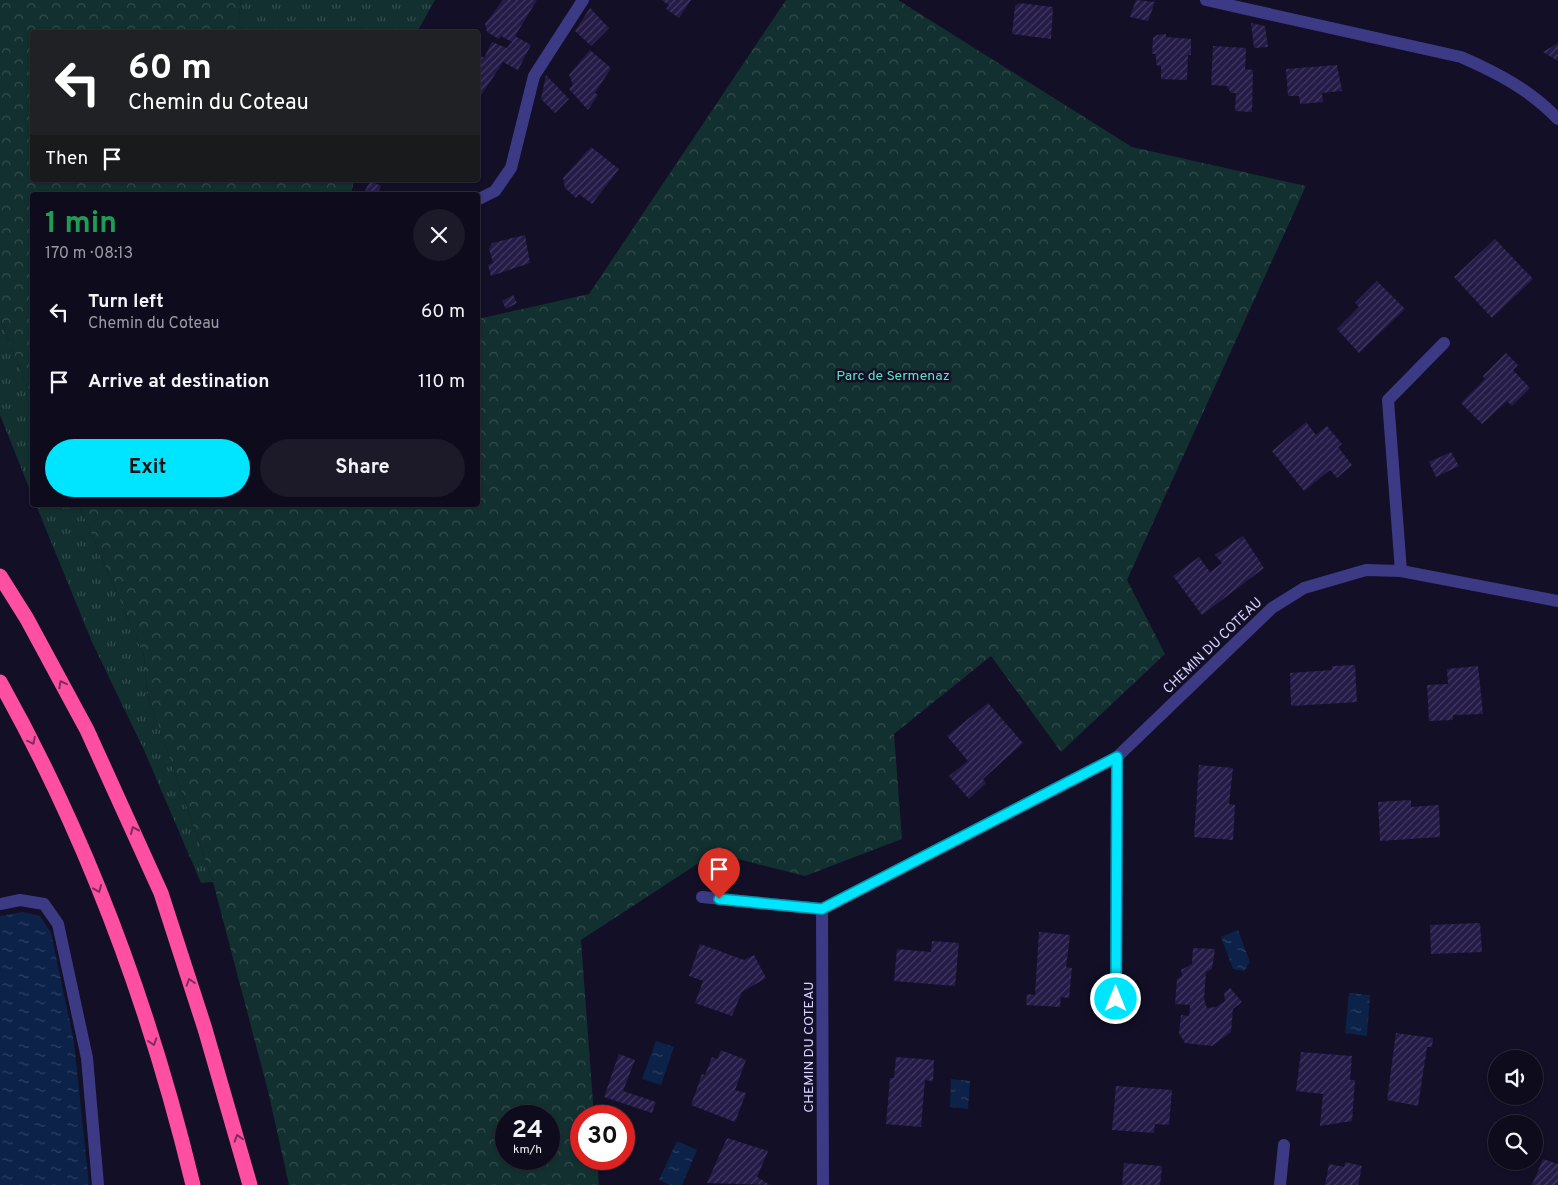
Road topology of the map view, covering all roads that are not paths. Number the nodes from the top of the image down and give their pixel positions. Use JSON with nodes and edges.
{"nodes":[{"id":1,"x":583,"y":0,"type":"edge"},
{"id":2,"x":1206,"y":0,"type":"edge"},
{"id":3,"x":1558,"y":119,"type":"edge"},
{"id":4,"x":480,"y":198,"type":"edge"},
{"id":5,"x":1444,"y":343,"type":"dead end"},
{"id":6,"x":1401,"y":571,"type":"junction"},
{"id":7,"x":0,"y":576,"type":"edge"},
{"id":8,"x":1558,"y":600,"type":"edge"},
{"id":9,"x":0,"y":682,"type":"edge"},
{"id":10,"x":1117,"y":757,"type":"junction"},
{"id":11,"x":702,"y":897,"type":"dead end"},
{"id":12,"x":0,"y":904,"type":"edge"},
{"id":13,"x":822,"y":909,"type":"junction"},
{"id":14,"x":1116,"y":1017,"type":"dead end"},
{"id":15,"x":1284,"y":1145,"type":"dead end"},
{"id":16,"x":98,"y":1185,"type":"edge"},
{"id":17,"x":193,"y":1185,"type":"edge"},
{"id":18,"x":250,"y":1185,"type":"edge"},
{"id":19,"x":824,"y":1185,"type":"edge"},
{"id":20,"x":1280,"y":1185,"type":"edge"}],
"edges":[{"from":1,"to":4,"type":"street"},
{"from":2,"to":3,"type":"street"},
{"from":5,"to":6,"type":"street"},
{"from":6,"to":8,"type":"street","name":"CHEMIN DU COTEAU"},
{"from":6,"to":10,"type":"street","name":"CHEMIN DU COTEAU"},
{"from":18,"to":7,"type":"highway","one_way":true},
{"from":9,"to":17,"type":"highway","one_way":true},
{"from":10,"to":13,"type":"street","name":"CHEMIN DU COTEAU"},
{"from":10,"to":14,"type":"street"},
{"from":11,"to":13,"type":"street"},
{"from":12,"to":16,"type":"street"},
{"from":13,"to":19,"type":"street","name":"CHEMIN DU COTEAU"},
{"from":15,"to":20,"type":"street"}]}
